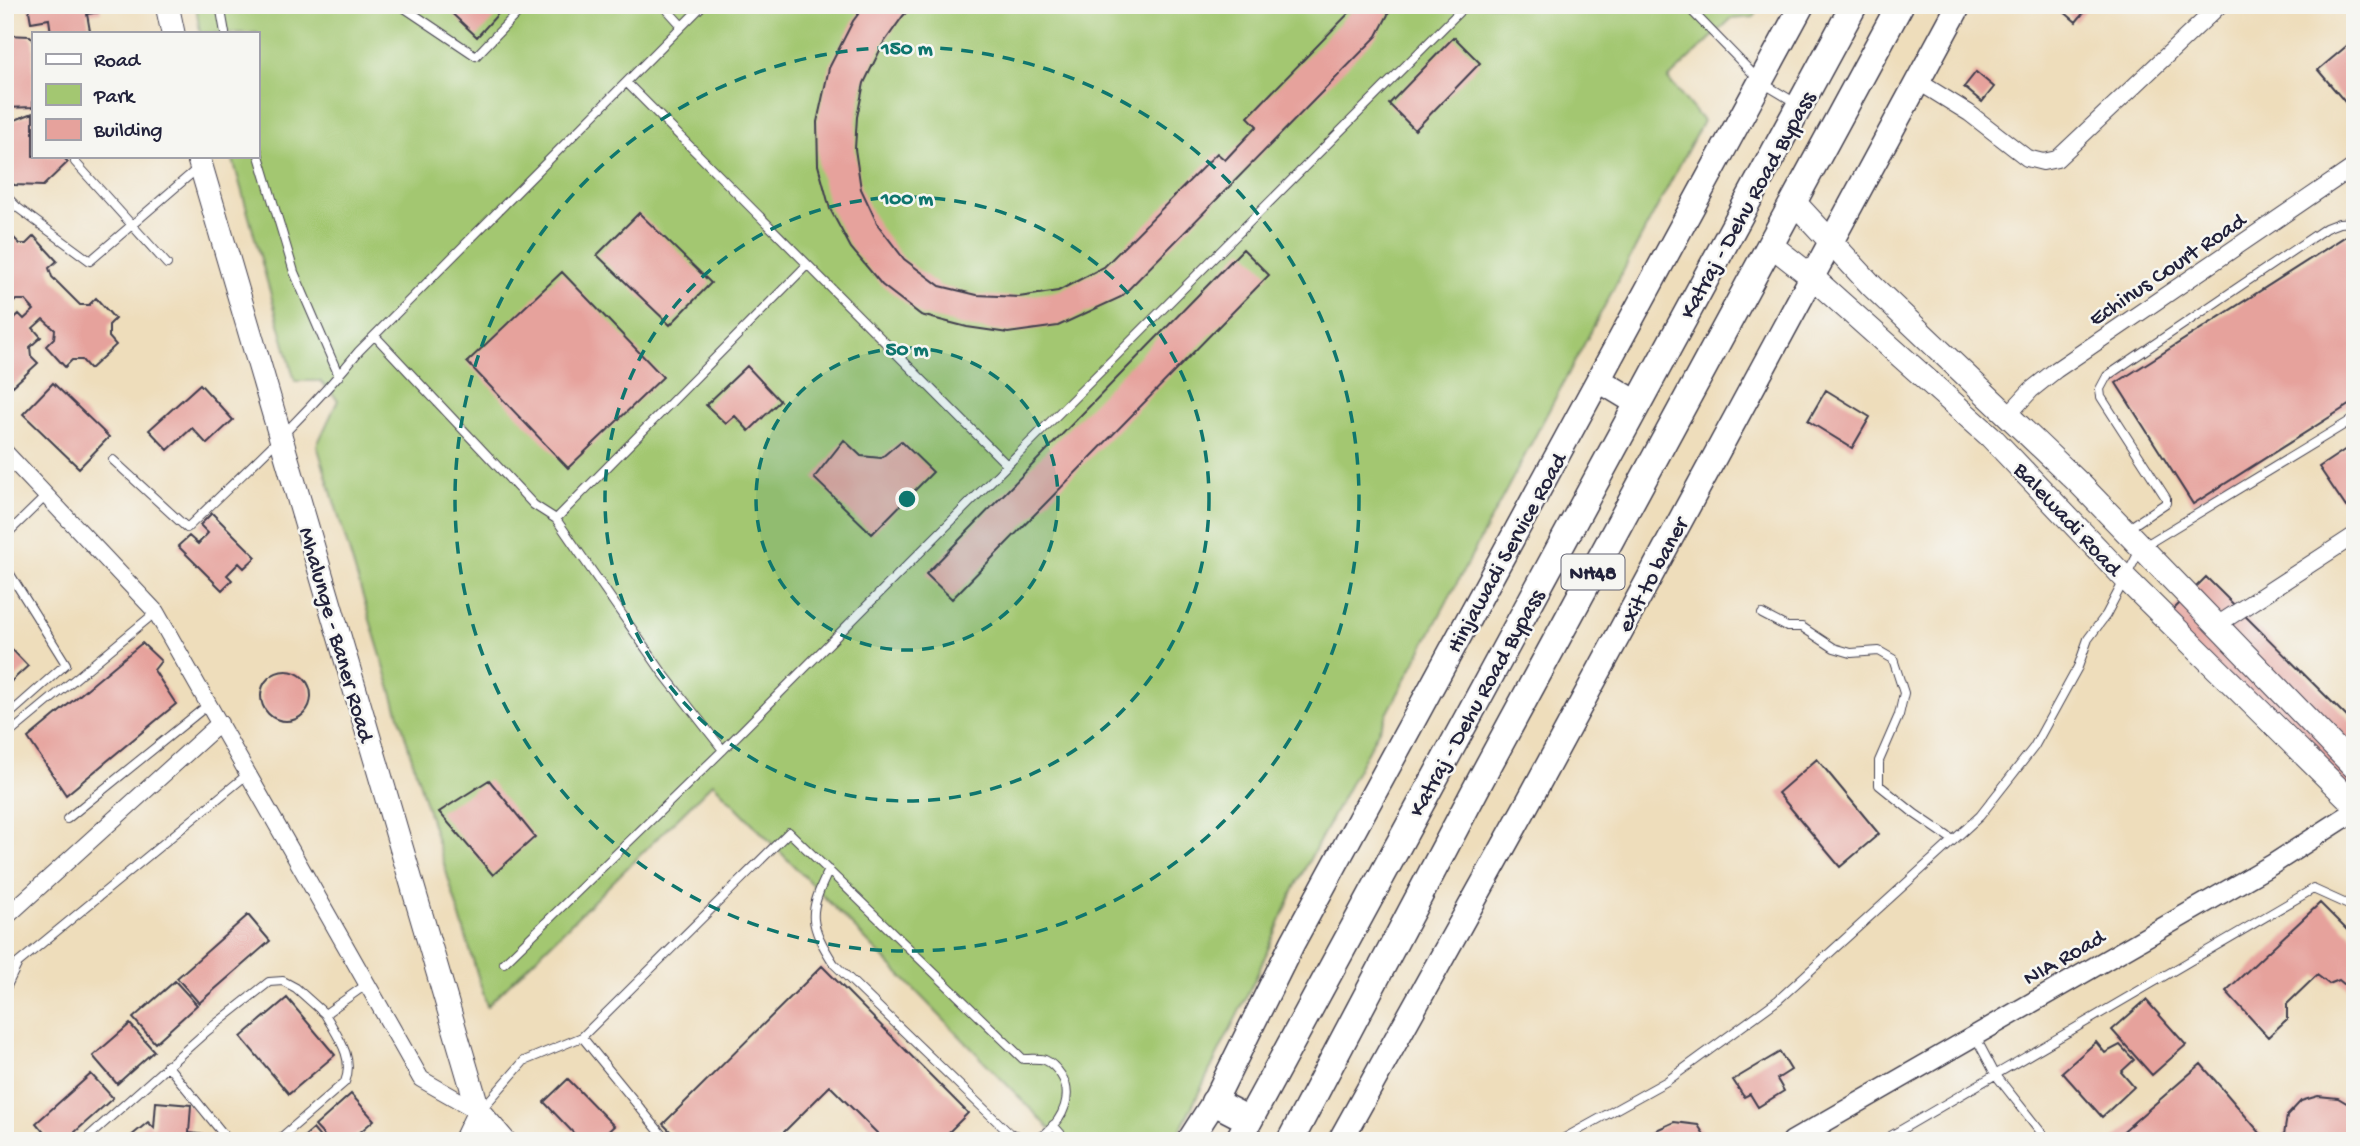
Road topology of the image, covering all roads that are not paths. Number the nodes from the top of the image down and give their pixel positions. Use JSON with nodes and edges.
{"nodes":[{"id":1,"x":167,"y":5,"type":"edge"},
{"id":2,"x":220,"y":5,"type":"edge"},
{"id":3,"x":400,"y":5,"type":"edge"},
{"id":4,"x":525,"y":5,"type":"edge"},
{"id":5,"x":663,"y":5,"type":"edge"},
{"id":6,"x":703,"y":5,"type":"edge"},
{"id":7,"x":1466,"y":5,"type":"edge"},
{"id":8,"x":1686,"y":5,"type":"edge"},
{"id":9,"x":1802,"y":5,"type":"edge"},
{"id":10,"x":1854,"y":5,"type":"edge"},
{"id":11,"x":1900,"y":5,"type":"edge"},
{"id":12,"x":1959,"y":5,"type":"edge"},
{"id":13,"x":2220,"y":5,"type":"edge"},
{"id":14,"x":681,"y":26,"type":"junction"},
{"id":15,"x":173,"y":32,"type":"edge"},
{"id":16,"x":225,"y":32,"type":"edge"},
{"id":17,"x":1761,"y":82,"type":"junction"},
{"id":18,"x":1919,"y":82,"type":"junction"},
{"id":19,"x":627,"y":83,"type":"junction"},
{"id":20,"x":1799,"y":105,"type":"junction"},
{"id":21,"x":259,"y":156,"type":"edge"},
{"id":22,"x":199,"y":161,"type":"edge"},
{"id":23,"x":75,"y":162,"type":"dead end"},
{"id":24,"x":2355,"y":166,"type":"edge"},
{"id":25,"x":5,"y":195,"type":"edge"},
{"id":26,"x":1794,"y":202,"type":"junction"},
{"id":27,"x":2355,"y":222,"type":"edge"},
{"id":28,"x":131,"y":224,"type":"junction"},
{"id":29,"x":1831,"y":241,"type":"junction"},
{"id":30,"x":1771,"y":245,"type":"junction"},
{"id":31,"x":167,"y":264,"type":"dead end"},
{"id":32,"x":807,"y":265,"type":"junction"},
{"id":33,"x":1812,"y":277,"type":"junction"},
{"id":34,"x":375,"y":336,"type":"junction"},
{"id":35,"x":339,"y":376,"type":"junction"},
{"id":36,"x":1599,"y":380,"type":"junction"},
{"id":37,"x":1637,"y":403,"type":"junction"},
{"id":38,"x":2008,"y":415,"type":"junction"},
{"id":39,"x":2355,"y":418,"type":"edge"},
{"id":40,"x":280,"y":437,"type":"junction"},
{"id":41,"x":5,"y":452,"type":"edge"},
{"id":42,"x":113,"y":460,"type":"dead end"},
{"id":43,"x":1007,"y":465,"type":"junction"},
{"id":44,"x":46,"y":496,"type":"junction"},
{"id":45,"x":556,"y":519,"type":"junction"},
{"id":46,"x":2125,"y":531,"type":"junction"},
{"id":47,"x":2355,"y":535,"type":"edge"},
{"id":48,"x":5,"y":536,"type":"edge"},
{"id":49,"x":2141,"y":548,"type":"junction"},
{"id":50,"x":5,"y":566,"type":"edge"},
{"id":51,"x":2125,"y":578,"type":"junction"},
{"id":52,"x":156,"y":612,"type":"junction"},
{"id":53,"x":1762,"y":614,"type":"dead end"},
{"id":54,"x":2217,"y":625,"type":"junction"},
{"id":55,"x":209,"y":704,"type":"junction"},
{"id":56,"x":5,"y":718,"type":"edge"},
{"id":57,"x":220,"y":723,"type":"junction"},
{"id":58,"x":5,"y":737,"type":"edge"},
{"id":59,"x":723,"y":750,"type":"junction"},
{"id":60,"x":2352,"y":760,"type":"edge"},
{"id":61,"x":248,"y":773,"type":"junction"},
{"id":62,"x":2355,"y":805,"type":"edge"},
{"id":63,"x":2355,"y":811,"type":"edge"},
{"id":64,"x":67,"y":819,"type":"dead end"},
{"id":65,"x":1953,"y":840,"type":"junction"},
{"id":66,"x":829,"y":870,"type":"junction"},
{"id":67,"x":2355,"y":908,"type":"edge"},
{"id":68,"x":5,"y":918,"type":"edge"},
{"id":69,"x":503,"y":963,"type":"dead end"},
{"id":70,"x":367,"y":984,"type":"junction"},
{"id":71,"x":5,"y":990,"type":"edge"},
{"id":72,"x":325,"y":1014,"type":"junction"},
{"id":73,"x":1974,"y":1035,"type":"junction"},
{"id":74,"x":582,"y":1037,"type":"junction"},
{"id":75,"x":167,"y":1065,"type":"junction"},
{"id":76,"x":1995,"y":1074,"type":"junction"},
{"id":77,"x":1214,"y":1102,"type":"junction"},
{"id":78,"x":479,"y":1112,"type":"junction"},
{"id":79,"x":1053,"y":1125,"type":"junction"},
{"id":80,"x":1243,"y":1130,"type":"edge"},
{"id":81,"x":87,"y":1138,"type":"dead end"},
{"id":82,"x":1032,"y":1140,"type":"edge"},
{"id":83,"x":229,"y":1141,"type":"edge"},
{"id":84,"x":277,"y":1141,"type":"edge"},
{"id":85,"x":465,"y":1141,"type":"edge"},
{"id":86,"x":504,"y":1141,"type":"edge"},
{"id":87,"x":667,"y":1141,"type":"edge"},
{"id":88,"x":1068,"y":1141,"type":"edge"},
{"id":89,"x":1189,"y":1141,"type":"edge"},
{"id":90,"x":1290,"y":1141,"type":"edge"},
{"id":91,"x":1340,"y":1141,"type":"edge"},
{"id":92,"x":1559,"y":1141,"type":"edge"},
{"id":93,"x":1792,"y":1141,"type":"edge"},
{"id":94,"x":1882,"y":1141,"type":"edge"},
{"id":95,"x":2048,"y":1141,"type":"edge"}],
"edges":[{"from":1,"to":15,"type":"main road"},
{"from":2,"to":16,"type":"lane"},
{"from":3,"to":4,"type":"lane"},
{"from":5,"to":14,"type":"lane"},
{"from":6,"to":14,"type":"lane"},
{"from":7,"to":43,"type":"lane"},
{"from":8,"to":17,"type":"lane"},
{"from":9,"to":17,"type":"main road","name":"Hinjawadi Service Road"},
{"from":10,"to":20,"type":"highway","name":"Katraj - Dehu Road Bypass","number":"NH48"},
{"from":11,"to":26,"type":"highway","name":"Katraj - Dehu Road Bypass","number":"NH48"},
{"from":12,"to":18,"type":"main road","name":"exit to baner"},
{"from":13,"to":18,"type":"street"},
{"from":14,"to":19,"type":"lane"},
{"from":17,"to":20,"type":"lane"},
{"from":17,"to":36,"type":"main road","name":"Hinjawadi Service Road"},
{"from":18,"to":29,"type":"main road","name":"exit to baner"},
{"from":19,"to":32,"type":"lane"},
{"from":19,"to":34,"type":"lane"},
{"from":20,"to":37,"type":"highway","name":"Katraj - Dehu Road Bypass","number":"NH48"},
{"from":21,"to":35,"type":"lane"},
{"from":22,"to":28,"type":"lane"},
{"from":22,"to":40,"type":"main road","name":"Mhalunge - Baner Road"},
{"from":23,"to":28,"type":"lane"},
{"from":24,"to":38,"type":"street","name":"Echinus Court Road"},
{"from":25,"to":28,"type":"lane"},
{"from":26,"to":29,"type":"main road","name":"Balewadi Road"},
{"from":26,"to":30,"type":"highway","name":"Katraj - Dehu Road Bypass","number":"NH48"},
{"from":27,"to":46,"type":"lane"},
{"from":28,"to":31,"type":"lane"},
{"from":29,"to":33,"type":"main road","name":"exit to baner"},
{"from":29,"to":38,"type":"main road","name":"Balewadi Road"},
{"from":30,"to":33,"type":"main road","name":"Balewadi Road"},
{"from":30,"to":90,"type":"highway","name":"Katraj - Dehu Road Bypass","number":"NH48"},
{"from":32,"to":43,"type":"lane"},
{"from":32,"to":45,"type":"lane"},
{"from":33,"to":51,"type":"main road","name":"Balewadi Road"},
{"from":33,"to":91,"type":"main road","name":"exit to baner"},
{"from":34,"to":35,"type":"lane"},
{"from":34,"to":45,"type":"lane"},
{"from":35,"to":40,"type":"lane"},
{"from":36,"to":37,"type":"main road"},
{"from":36,"to":77,"type":"main road","name":"Hinjawadi Service Road"},
{"from":37,"to":80,"type":"highway","name":"Katraj - Dehu Road Bypass","number":"NH48"},
{"from":38,"to":46,"type":"main road","name":"Balewadi Road"},
{"from":39,"to":49,"type":"lane"},
{"from":40,"to":42,"type":"lane"},
{"from":40,"to":78,"type":"main road","name":"Mhalunge - Baner Road"},
{"from":41,"to":44,"type":"street"},
{"from":43,"to":59,"type":"lane"},
{"from":44,"to":48,"type":"lane"},
{"from":44,"to":52,"type":"street"},
{"from":45,"to":59,"type":"lane"},
{"from":46,"to":49,"type":"main road","name":"Balewadi Road"},
{"from":47,"to":54,"type":"street"},
{"from":49,"to":51,"type":"lane"},
{"from":49,"to":54,"type":"main road","name":"Balewadi Road"},
{"from":50,"to":56,"type":"lane"},
{"from":51,"to":62,"type":"main road","name":"Balewadi Road"},
{"from":51,"to":65,"type":"lane"},
{"from":52,"to":55,"type":"street"},
{"from":52,"to":58,"type":"lane"},
{"from":53,"to":65,"type":"lane"},
{"from":54,"to":60,"type":"main road","name":"Balewadi Road"},
{"from":55,"to":57,"type":"street"},
{"from":55,"to":64,"type":"lane"},
{"from":57,"to":61,"type":"street"},
{"from":57,"to":68,"type":"street"},
{"from":59,"to":69,"type":"lane"},
{"from":61,"to":70,"type":"street"},
{"from":61,"to":71,"type":"lane"},
{"from":63,"to":73,"type":"street","name":"NIA Road"},
{"from":65,"to":92,"type":"lane"},
{"from":66,"to":74,"type":"lane"},
{"from":66,"to":79,"type":"lane"},
{"from":66,"to":82,"type":"lane"},
{"from":67,"to":76,"type":"lane"},
{"from":70,"to":72,"type":"lane"},
{"from":70,"to":78,"type":"street"},
{"from":72,"to":75,"type":"lane"},
{"from":72,"to":84,"type":"lane"},
{"from":73,"to":76,"type":"lane"},
{"from":73,"to":93,"type":"street","name":"NIA Road"},
{"from":74,"to":78,"type":"lane"},
{"from":74,"to":87,"type":"lane"},
{"from":75,"to":81,"type":"lane"},
{"from":75,"to":83,"type":"lane"},
{"from":76,"to":94,"type":"lane"},
{"from":76,"to":95,"type":"lane"},
{"from":77,"to":80,"type":"highway"},
{"from":77,"to":89,"type":"main road","name":"Hinjawadi Service Road"},
{"from":78,"to":85,"type":"main road"},
{"from":78,"to":86,"type":"main road","name":"Mhalunge - Baner Road"},
{"from":79,"to":82,"type":"lane"},
{"from":79,"to":88,"type":"lane"}]}
